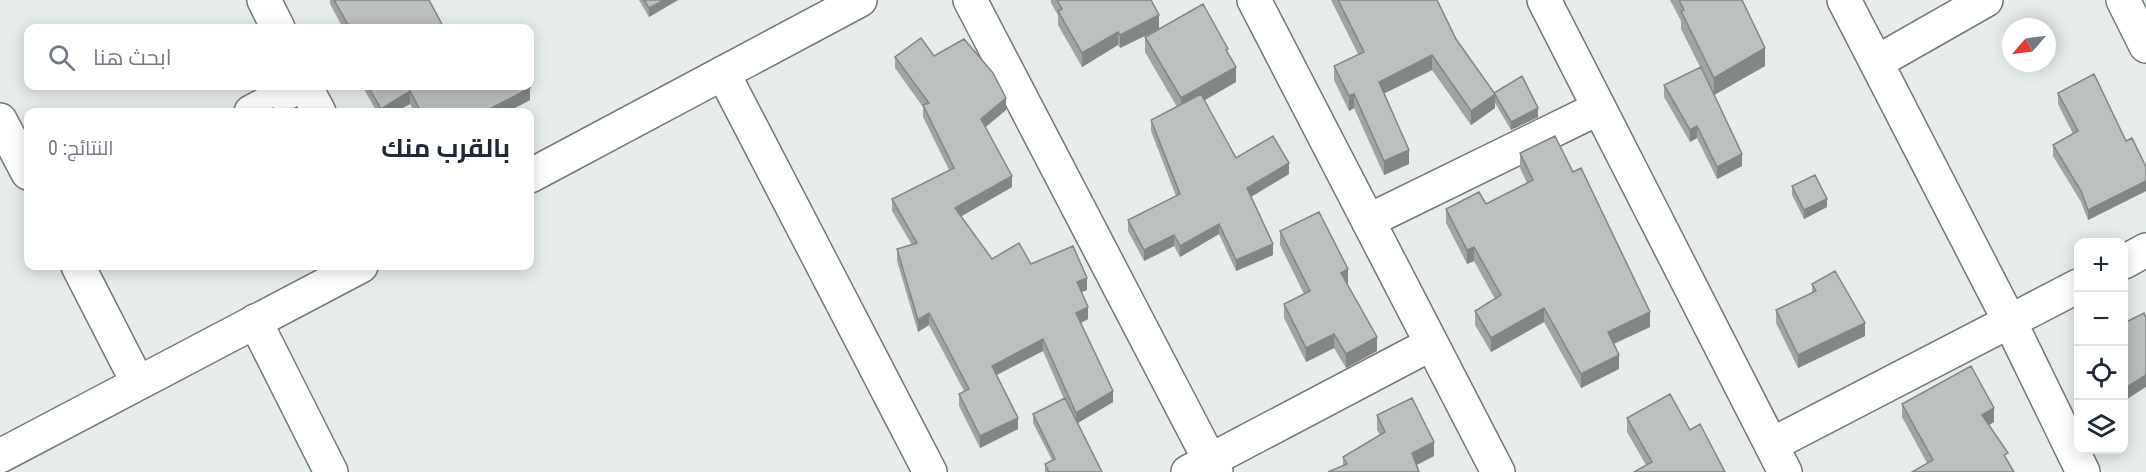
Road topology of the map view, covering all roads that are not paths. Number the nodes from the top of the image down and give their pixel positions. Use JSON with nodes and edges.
{"nodes":[{"id":1,"x":264,"y":0,"type":"edge"},
{"id":2,"x":860,"y":0,"type":"edge"},
{"id":3,"x":970,"y":0,"type":"edge"},
{"id":4,"x":1254,"y":0,"type":"edge"},
{"id":5,"x":1544,"y":0,"type":"edge"},
{"id":6,"x":1844,"y":0,"type":"edge"},
{"id":7,"x":1986,"y":0,"type":"edge"},
{"id":8,"x":2127,"y":1,"type":"edge"},
{"id":9,"x":276,"y":24,"type":"edge"},
{"id":10,"x":2146,"y":46,"type":"edge"},
{"id":11,"x":1877,"y":62,"type":"junction"},
{"id":12,"x":723,"y":73,"type":"junction"},
{"id":13,"x":292,"y":90,"type":"edge"},
{"id":14,"x":307,"y":90,"type":"edge"},
{"id":15,"x":259,"y":108,"type":"edge"},
{"id":16,"x":317,"y":108,"type":"edge"},
{"id":17,"x":1599,"y":108,"type":"junction"},
{"id":18,"x":1,"y":125,"type":"edge"},
{"id":19,"x":24,"y":166,"type":"edge"},
{"id":20,"x":534,"y":174,"type":"edge"},
{"id":21,"x":1368,"y":221,"type":"junction"},
{"id":22,"x":2146,"y":250,"type":"edge"},
{"id":23,"x":2128,"y":260,"type":"edge"},
{"id":24,"x":80,"y":270,"type":"edge"},
{"id":25,"x":353,"y":270,"type":"edge"},
{"id":26,"x":2074,"y":289,"type":"edge"},
{"id":27,"x":255,"y":321,"type":"junction"},
{"id":28,"x":2010,"y":322,"type":"junction"},
{"id":29,"x":1431,"y":345,"type":"junction"},
{"id":30,"x":138,"y":383,"type":"junction"},
{"id":31,"x":0,"y":456,"type":"edge"},
{"id":32,"x":1778,"y":459,"type":"edge"},
{"id":33,"x":0,"y":465,"type":"edge"},
{"id":34,"x":1204,"y":468,"type":"edge"},
{"id":35,"x":3,"y":472,"type":"edge"},
{"id":36,"x":331,"y":472,"type":"edge"},
{"id":37,"x":930,"y":472,"type":"edge"},
{"id":38,"x":1498,"y":472,"type":"edge"},
{"id":39,"x":2083,"y":472,"type":"edge"}],
"edges":[{"from":1,"to":9,"type":"street"},
{"from":2,"to":12,"type":"street"},
{"from":3,"to":34,"type":"street"},
{"from":4,"to":21,"type":"street"},
{"from":5,"to":17,"type":"street"},
{"from":6,"to":11,"type":"street"},
{"from":7,"to":11,"type":"street"},
{"from":8,"to":10,"type":"street"},
{"from":11,"to":28,"type":"street"},
{"from":12,"to":20,"type":"street"},
{"from":12,"to":37,"type":"street"},
{"from":13,"to":15,"type":"street"},
{"from":14,"to":16,"type":"street"},
{"from":17,"to":21,"type":"street"},
{"from":17,"to":32,"type":"street"},
{"from":18,"to":19,"type":"street"},
{"from":21,"to":29,"type":"street"},
{"from":22,"to":23,"type":"street"},
{"from":24,"to":30,"type":"street"},
{"from":25,"to":27,"type":"street"},
{"from":26,"to":28,"type":"street"},
{"from":27,"to":30,"type":"street"},
{"from":27,"to":36,"type":"street"},
{"from":28,"to":32,"type":"street"},
{"from":28,"to":39,"type":"street"},
{"from":29,"to":34,"type":"street"},
{"from":29,"to":38,"type":"street"},
{"from":30,"to":31,"type":"street"},
{"from":33,"to":35,"type":"street"}]}
